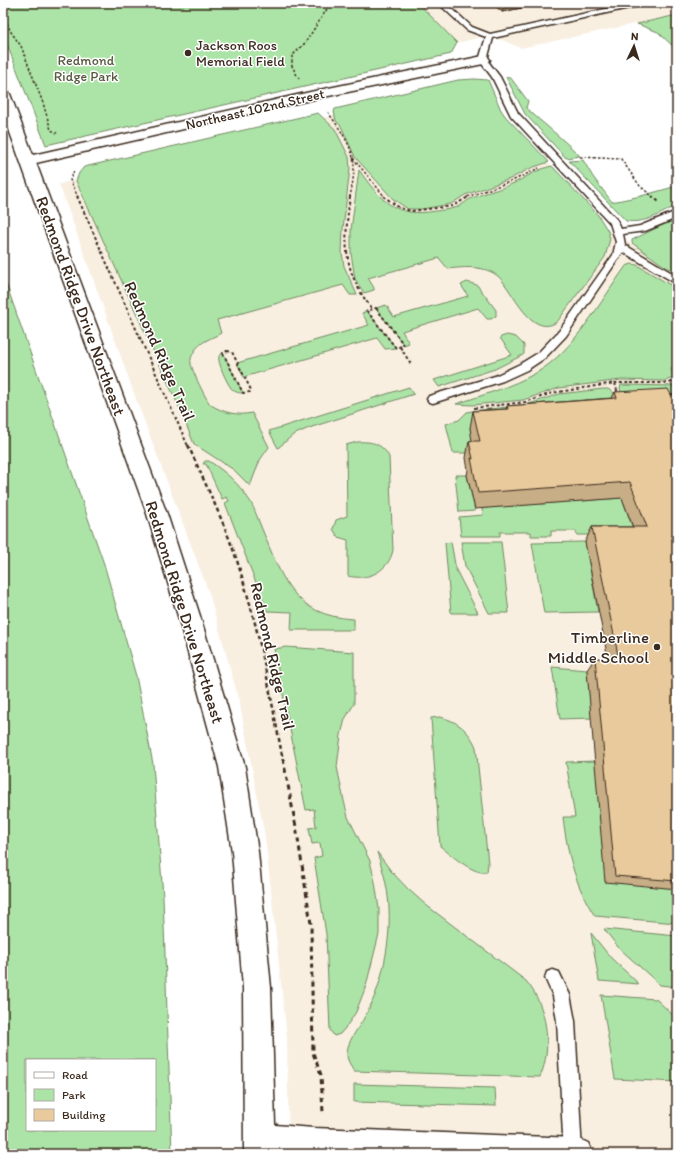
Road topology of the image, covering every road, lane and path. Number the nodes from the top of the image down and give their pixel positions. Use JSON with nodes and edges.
{"nodes":[{"id":1,"x":328,"y":3,"type":"edge"},
{"id":2,"x":442,"y":3,"type":"edge"},
{"id":3,"x":643,"y":3,"type":"edge"},
{"id":4,"x":3,"y":15,"type":"edge"},
{"id":5,"x":490,"y":36,"type":"junction"},
{"id":6,"x":482,"y":60,"type":"junction"},
{"id":7,"x":301,"y":81,"type":"dead end"},
{"id":8,"x":3,"y":94,"type":"edge"},
{"id":9,"x":319,"y":94,"type":"junction"},
{"id":10,"x":60,"y":134,"type":"dead end"},
{"id":11,"x":580,"y":157,"type":"dead end"},
{"id":12,"x":353,"y":158,"type":"junction"},
{"id":13,"x":27,"y":160,"type":"junction"},
{"id":14,"x":542,"y":166,"type":"dead end"},
{"id":15,"x":74,"y":171,"type":"dead end"},
{"id":16,"x":664,"y":205,"type":"dead end"},
{"id":17,"x":677,"y":214,"type":"edge"},
{"id":18,"x":619,"y":232,"type":"junction"},
{"id":19,"x":620,"y":246,"type":"junction"},
{"id":20,"x":677,"y":281,"type":"edge"},
{"id":21,"x":372,"y":309,"type":"junction"},
{"id":22,"x":400,"y":347,"type":"junction"},
{"id":23,"x":237,"y":363,"type":"joint"},
{"id":24,"x":411,"y":364,"type":"dead end"},
{"id":25,"x":677,"y":380,"type":"edge"},
{"id":26,"x":616,"y":383,"type":"junction"},
{"id":27,"x":618,"y":396,"type":"edge"},
{"id":28,"x":433,"y":400,"type":"dead end"},
{"id":29,"x":470,"y":408,"type":"dead end"},
{"id":30,"x":553,"y":978,"type":"dead end"},
{"id":31,"x":323,"y":1144,"type":"junction"},
{"id":32,"x":261,"y":1147,"type":"edge"},
{"id":33,"x":573,"y":1154,"type":"edge"},
{"id":34,"x":577,"y":1154,"type":"edge"}],
"edges":[{"from":1,"to":7,"type":"path"},
{"from":2,"to":5,"type":"lane"},
{"from":3,"to":5,"type":"lane"},
{"from":4,"to":10,"type":"path"},
{"from":5,"to":6,"type":"lane"},
{"from":6,"to":9,"type":"street","name":"Northeast 102nd Street"},
{"from":6,"to":18,"type":"lane"},
{"from":8,"to":13,"type":"street","name":"Redmond Ridge Drive Northeast"},
{"from":9,"to":12,"type":"path"},
{"from":9,"to":13,"type":"street","name":"Northeast 102nd Street"},
{"from":11,"to":16,"type":"path"},
{"from":12,"to":14,"type":"path"},
{"from":12,"to":21,"type":"path"},
{"from":13,"to":32,"type":"street","name":"Redmond Ridge Drive Northeast"},
{"from":15,"to":31,"type":"path","name":"Redmond Ridge Trail"},
{"from":17,"to":18,"type":"lane"},
{"from":18,"to":19,"type":"lane"},
{"from":19,"to":20,"type":"lane"},
{"from":19,"to":28,"type":"lane"},
{"from":21,"to":22,"type":"path"},
{"from":21,"to":22,"type":"path"},
{"from":22,"to":24,"type":"path"},
{"from":23,"to":23,"type":"path"},
{"from":25,"to":26,"type":"path"},
{"from":26,"to":27,"type":"path"},
{"from":26,"to":29,"type":"path"},
{"from":30,"to":33,"type":"lane"},
{"from":31,"to":32,"type":"street"},
{"from":31,"to":33,"type":"street"},
{"from":33,"to":34,"type":"street"}]}
